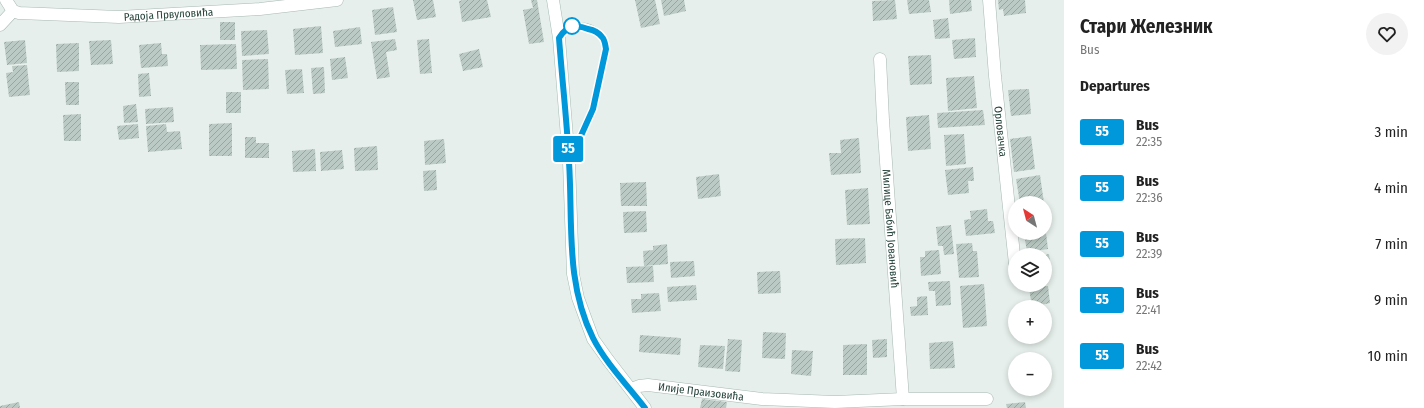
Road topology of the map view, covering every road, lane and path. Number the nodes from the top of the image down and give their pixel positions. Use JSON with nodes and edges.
{"nodes":[{"id":1,"x":6,"y":0,"type":"edge"},
{"id":2,"x":337,"y":0,"type":"edge"},
{"id":3,"x":553,"y":0,"type":"edge"},
{"id":4,"x":989,"y":0,"type":"edge"},
{"id":5,"x":13,"y":11,"type":"junction"},
{"id":6,"x":0,"y":25,"type":"edge"},
{"id":7,"x":559,"y":38,"type":"junction"},
{"id":8,"x":880,"y":59,"type":"dead end"},
{"id":9,"x":569,"y":162,"type":"junction"},
{"id":10,"x":1013,"y":248,"type":"edge"},
{"id":11,"x":631,"y":389,"type":"junction"},
{"id":12,"x":903,"y":399,"type":"junction"},
{"id":13,"x":988,"y":399,"type":"dead end"},
{"id":14,"x":645,"y":408,"type":"edge"}],
"edges":[{"from":1,"to":5,"type":"street"},
{"from":2,"to":5,"type":"street","name":"Радоја Првуловића"},
{"from":3,"to":7,"type":"street"},
{"from":4,"to":10,"type":"street","name":"Орловачка"},
{"from":5,"to":6,"type":"street"},
{"from":7,"to":9,"type":"street"},
{"from":7,"to":9,"type":"lane"},
{"from":8,"to":12,"type":"street","name":"Милице Бабић Јовановић"},
{"from":9,"to":11,"type":"street"},
{"from":11,"to":12,"type":"street","name":"Илије Праизовића"},
{"from":11,"to":14,"type":"street"},
{"from":12,"to":13,"type":"street","name":"Илије Праизовића"}]}
